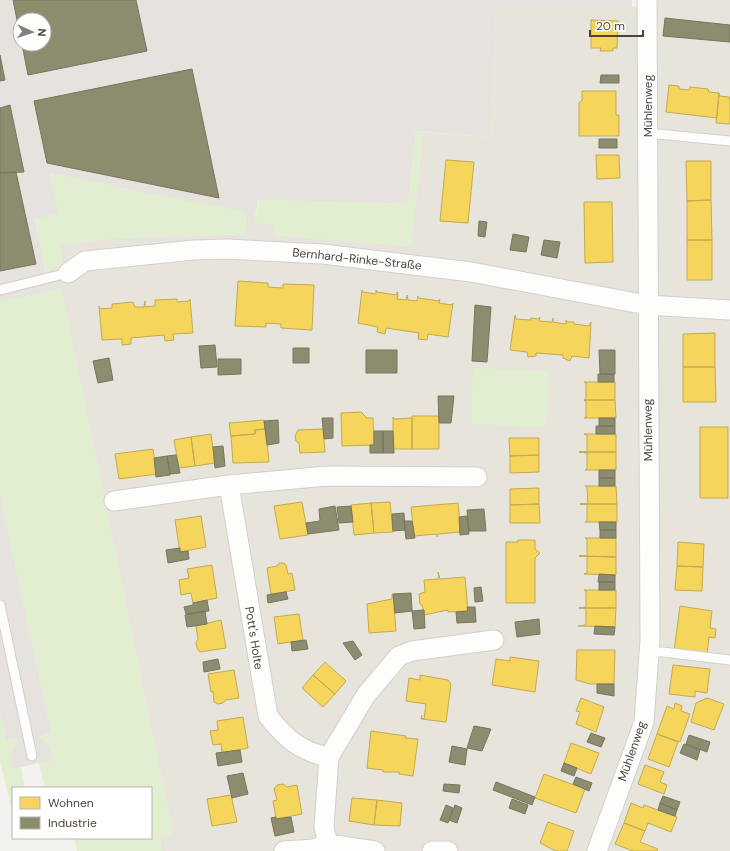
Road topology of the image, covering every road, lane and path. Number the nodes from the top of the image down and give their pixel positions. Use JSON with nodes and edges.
{"nodes":[{"id":1,"x":647,"y":0,"type":"edge"},
{"id":2,"x":648,"y":133,"type":"junction"},
{"id":3,"x":730,"y":141,"type":"edge"},
{"id":4,"x":68,"y":273,"type":"joint"},
{"id":5,"x":0,"y":290,"type":"edge"},
{"id":6,"x":647,"y":305,"type":"junction"},
{"id":7,"x":730,"y":310,"type":"edge"},
{"id":8,"x":477,"y":477,"type":"dead end"},
{"id":9,"x":229,"y":485,"type":"junction"},
{"id":10,"x":114,"y":501,"type":"dead end"},
{"id":11,"x":0,"y":605,"type":"edge"},
{"id":12,"x":494,"y":640,"type":"dead end"},
{"id":13,"x":649,"y":652,"type":"junction"},
{"id":14,"x":730,"y":660,"type":"edge"},
{"id":15,"x":32,"y":756,"type":"dead end"},
{"id":16,"x":329,"y":757,"type":"junction"},
{"id":17,"x":328,"y":844,"type":"junction"},
{"id":18,"x":284,"y":851,"type":"edge"},
{"id":19,"x":375,"y":851,"type":"edge"},
{"id":20,"x":432,"y":851,"type":"edge"},
{"id":21,"x":448,"y":851,"type":"edge"},
{"id":22,"x":597,"y":851,"type":"edge"}],
"edges":[{"from":1,"to":2,"type":"street","name":"Mühlenweg"},
{"from":2,"to":3,"type":"lane"},
{"from":2,"to":6,"type":"street","name":"Mühlenweg"},
{"from":4,"to":5,"type":"lane"},
{"from":4,"to":6,"type":"street","name":"Bernhard-Rinke-Straße"},
{"from":6,"to":7,"type":"street","name":"Bernhard-Rinke-Straße"},
{"from":6,"to":13,"type":"street","name":"Mühlenweg"},
{"from":8,"to":9,"type":"street"},
{"from":9,"to":10,"type":"street"},
{"from":9,"to":16,"type":"street","name":"Pott's Holte"},
{"from":11,"to":15,"type":"lane"},
{"from":12,"to":16,"type":"street"},
{"from":13,"to":14,"type":"lane"},
{"from":13,"to":22,"type":"street","name":"Mühlenweg"},
{"from":16,"to":17,"type":"street"},
{"from":17,"to":18,"type":"street"},
{"from":17,"to":19,"type":"street"},
{"from":20,"to":21,"type":"street"}]}
